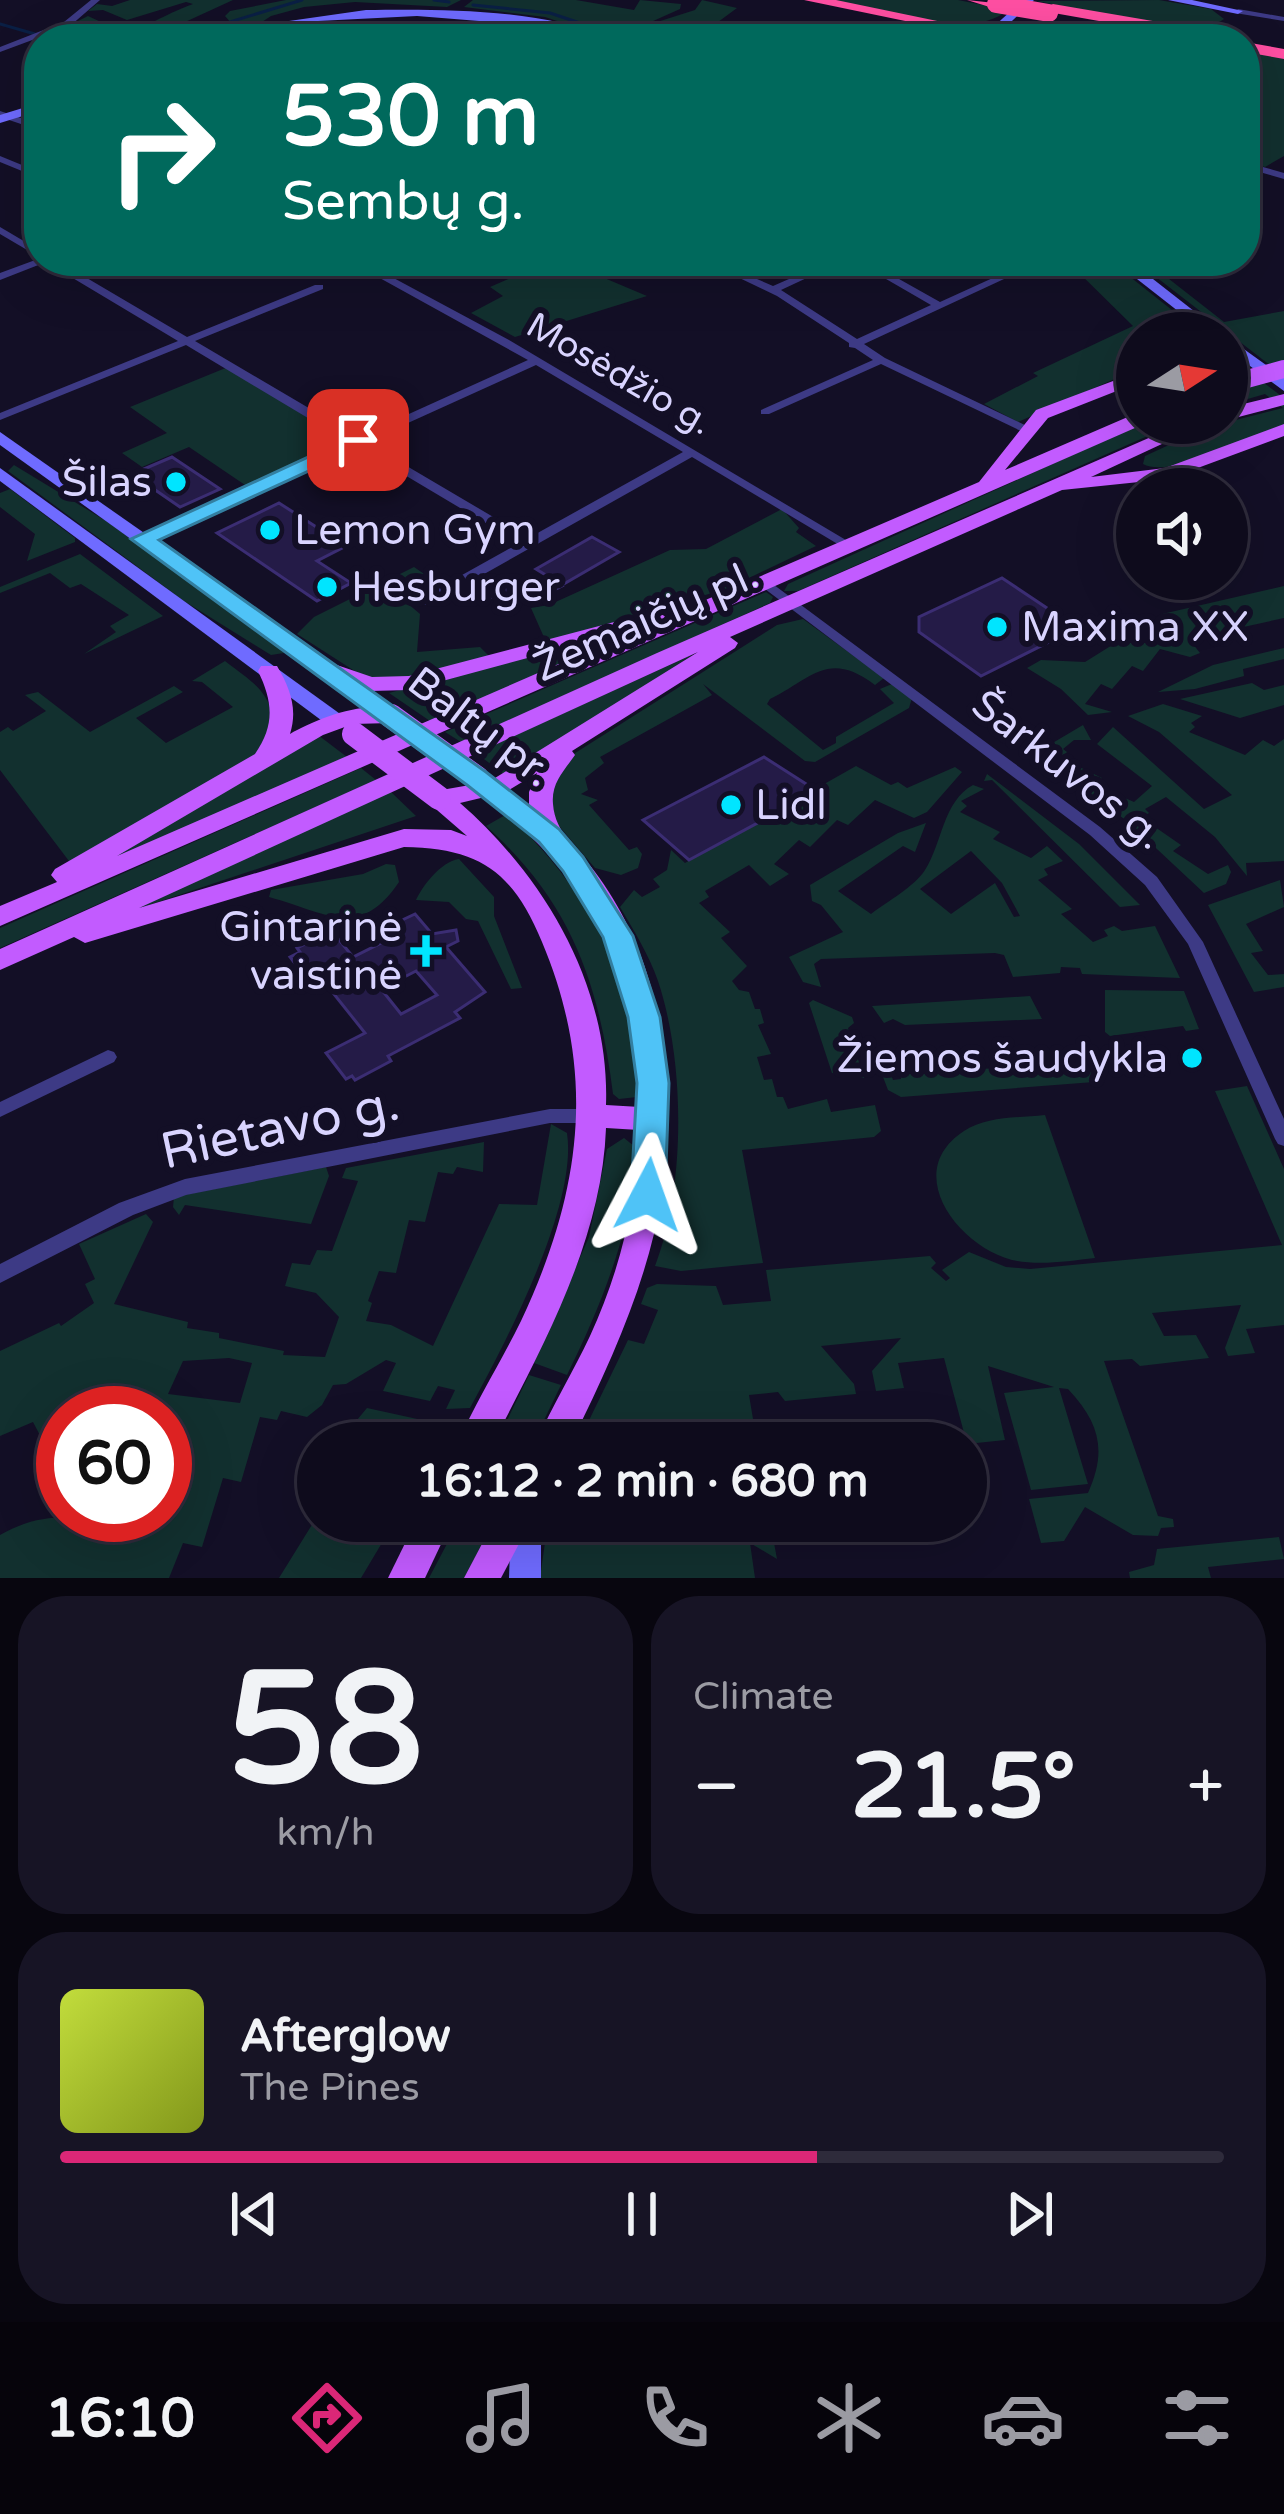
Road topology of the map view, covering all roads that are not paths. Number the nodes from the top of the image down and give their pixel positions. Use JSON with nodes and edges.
{"nodes":[{"id":1,"x":96,"y":0,"type":"edge"},
{"id":2,"x":812,"y":0,"type":"edge"},
{"id":3,"x":975,"y":0,"type":"edge"},
{"id":4,"x":1029,"y":0,"type":"edge"},
{"id":5,"x":1173,"y":0,"type":"edge"},
{"id":6,"x":1000,"y":2,"type":"edge"},
{"id":7,"x":1051,"y":11,"type":"junction"},
{"id":8,"x":1284,"y":19,"type":"edge"},
{"id":9,"x":61,"y":24,"type":"edge"},
{"id":10,"x":265,"y":24,"type":"edge"},
{"id":11,"x":547,"y":24,"type":"edge"},
{"id":12,"x":940,"y":24,"type":"edge"},
{"id":13,"x":994,"y":24,"type":"edge"},
{"id":14,"x":1120,"y":24,"type":"edge"},
{"id":15,"x":1140,"y":24,"type":"edge"},
{"id":16,"x":1232,"y":24,"type":"edge"},
{"id":17,"x":77,"y":276,"type":"edge"},
{"id":18,"x":381,"y":276,"type":"edge"},
{"id":19,"x":740,"y":276,"type":"edge"},
{"id":20,"x":804,"y":276,"type":"edge"},
{"id":21,"x":887,"y":276,"type":"edge"},
{"id":22,"x":1005,"y":276,"type":"edge"},
{"id":23,"x":1141,"y":276,"type":"edge"},
{"id":24,"x":319,"y":287,"type":"dead end"},
{"id":25,"x":771,"y":291,"type":"junction"},
{"id":26,"x":940,"y":306,"type":"junction"},
{"id":27,"x":1188,"y":312,"type":"edge"},
{"id":28,"x":188,"y":341,"type":"junction"},
{"id":29,"x":853,"y":345,"type":"junction"},
{"id":30,"x":1248,"y":358,"type":"edge"},
{"id":31,"x":880,"y":360,"type":"junction"},
{"id":32,"x":536,"y":361,"type":"junction"},
{"id":33,"x":1284,"y":369,"type":"edge"},
{"id":34,"x":1248,"y":379,"type":"edge"},
{"id":35,"x":1116,"y":386,"type":"edge"},
{"id":36,"x":1284,"y":386,"type":"edge"},
{"id":37,"x":1284,"y":399,"type":"edge"},
{"id":38,"x":1082,"y":400,"type":"junction"},
{"id":39,"x":1248,"y":408,"type":"edge"},
{"id":40,"x":765,"y":412,"type":"dead end"},
{"id":41,"x":0,"y":417,"type":"edge"},
{"id":42,"x":1116,"y":429,"type":"edge"},
{"id":43,"x":1027,"y":430,"type":"junction"},
{"id":44,"x":1284,"y":430,"type":"edge"},
{"id":45,"x":1112,"y":431,"type":"junction"},
{"id":46,"x":0,"y":437,"type":"edge"},
{"id":47,"x":358,"y":440,"type":"junction"},
{"id":48,"x":1144,"y":444,"type":"edge"},
{"id":49,"x":1131,"y":449,"type":"junction"},
{"id":50,"x":693,"y":452,"type":"junction"},
{"id":51,"x":31,"y":459,"type":"junction"},
{"id":52,"x":1136,"y":468,"type":"edge"},
{"id":53,"x":1179,"y":468,"type":"edge"},
{"id":54,"x":0,"y":471,"type":"edge"},
{"id":55,"x":1116,"y":479,"type":"edge"},
{"id":56,"x":1043,"y":488,"type":"junction"},
{"id":57,"x":977,"y":490,"type":"junction"},
{"id":58,"x":491,"y":521,"type":"dead end"},
{"id":59,"x":142,"y":539,"type":"junction"},
{"id":60,"x":850,"y":546,"type":"junction"},
{"id":61,"x":766,"y":583,"type":"junction"},
{"id":62,"x":740,"y":594,"type":"junction"},
{"id":63,"x":424,"y":602,"type":"dead end"},
{"id":64,"x":791,"y":602,"type":"junction"},
{"id":65,"x":294,"y":645,"type":"junction"},
{"id":66,"x":265,"y":668,"type":"junction"},
{"id":67,"x":331,"y":670,"type":"junction"},
{"id":68,"x":389,"y":714,"type":"junction"},
{"id":69,"x":345,"y":727,"type":"junction"},
{"id":70,"x":572,"y":744,"type":"junction"},
{"id":71,"x":261,"y":762,"type":"junction"},
{"id":72,"x":483,"y":784,"type":"junction"},
{"id":73,"x":441,"y":799,"type":"junction"},
{"id":74,"x":549,"y":836,"type":"junction"},
{"id":75,"x":507,"y":864,"type":"junction"},
{"id":76,"x":6,"y":915,"type":"edge"},
{"id":77,"x":7,"y":957,"type":"edge"},
{"id":78,"x":108,"y":1057,"type":"dead end"},
{"id":79,"x":0,"y":1110,"type":"edge"},
{"id":80,"x":592,"y":1116,"type":"junction"},
{"id":81,"x":653,"y":1119,"type":"junction"},
{"id":82,"x":1284,"y":1139,"type":"edge"},
{"id":83,"x":0,"y":1274,"type":"edge"},
{"id":84,"x":486,"y":1422,"type":"edge"},
{"id":85,"x":564,"y":1422,"type":"edge"},
{"id":86,"x":419,"y":1542,"type":"edge"},
{"id":87,"x":423,"y":1542,"type":"edge"},
{"id":88,"x":502,"y":1542,"type":"edge"},
{"id":89,"x":526,"y":1542,"type":"edge"},
{"id":90,"x":389,"y":1578,"type":"edge"},
{"id":91,"x":406,"y":1578,"type":"edge"},
{"id":92,"x":482,"y":1578,"type":"edge"},
{"id":93,"x":525,"y":1578,"type":"edge"}],
"edges":[{"from":1,"to":9,"type":"street"},
{"from":2,"to":12,"type":"highway"},
{"from":3,"to":6,"type":"highway"},
{"from":4,"to":13,"type":"main road"},
{"from":5,"to":16,"type":"main road"},
{"from":6,"to":7,"type":"highway","bridge":true},
{"from":7,"to":14,"type":"highway"},
{"from":7,"to":15,"type":"highway"},
{"from":8,"to":16,"type":"street"},
{"from":10,"to":11,"type":"main road"},
{"from":17,"to":28,"type":"street"},
{"from":18,"to":32,"type":"street","name":"Mosėdžio g."},
{"from":19,"to":25,"type":"street"},
{"from":20,"to":25,"type":"street"},
{"from":21,"to":26,"type":"street"},
{"from":22,"to":26,"type":"street"},
{"from":23,"to":27,"type":"main road"},
{"from":24,"to":28,"type":"street"},
{"from":25,"to":29,"type":"street"},
{"from":26,"to":29,"type":"street"},
{"from":28,"to":41,"type":"street"},
{"from":28,"to":47,"type":"street"},
{"from":29,"to":31,"type":"street"},
{"from":30,"to":36,"type":"main road"},
{"from":31,"to":40,"type":"street"},
{"from":31,"to":43,"type":"street"},
{"from":32,"to":47,"type":"street"},
{"from":32,"to":50,"type":"street","name":"Mosėdžio g."},
{"from":33,"to":34,"type":"main road","bridge":true},
{"from":35,"to":38,"type":"main road"},
{"from":37,"to":39,"type":"main road"},
{"from":38,"to":43,"type":"main road"},
{"from":38,"to":45,"type":"main road"},
{"from":42,"to":45,"type":"main road","name":"Žemaičių pl."},
{"from":43,"to":57,"type":"main road"},
{"from":44,"to":53,"type":"main road"},
{"from":45,"to":57,"type":"main road","name":"Žemaičių pl."},
{"from":46,"to":51,"type":"main road","name":"Baltų pr."},
{"from":47,"to":58,"type":"street"},
{"from":47,"to":59,"type":"street"},
{"from":48,"to":49,"type":"main road","name":"Žemaičių pl."},
{"from":49,"to":52,"type":"main road"},
{"from":49,"to":56,"type":"main road","name":"Žemaičių pl."},
{"from":50,"to":60,"type":"street","name":"Mosėdžio g."},
{"from":50,"to":63,"type":"street"},
{"from":51,"to":54,"type":"main road"},
{"from":51,"to":59,"type":"main road","name":"Baltų pr."},
{"from":54,"to":66,"type":"main road","name":"Baltų pr."},
{"from":55,"to":56,"type":"main road"},
{"from":56,"to":64,"type":"main road","name":"Žemaičių pl."},
{"from":57,"to":60,"type":"main road","name":"Žemaičių pl."},
{"from":59,"to":65,"type":"main road","name":"Baltų pr."},
{"from":60,"to":61,"type":"main road","name":"Žemaičių pl."},
{"from":61,"to":62,"type":"main road","name":"Žemaičių pl."},
{"from":61,"to":64,"type":"street","name":"Šarkuvos g."},
{"from":62,"to":67,"type":"main road"},
{"from":62,"to":76,"type":"main road","name":"Žemaičių pl."},
{"from":64,"to":70,"type":"main road"},
{"from":64,"to":77,"type":"main road","name":"Žemaičių pl."},
{"from":64,"to":82,"type":"street","name":"Šarkuvos g."},
{"from":65,"to":66,"type":"main road"},
{"from":65,"to":67,"type":"main road","name":"Baltų pr."},
{"from":66,"to":69,"type":"main road","name":"Baltų pr."},
{"from":66,"to":71,"type":"main road"},
{"from":67,"to":68,"type":"main road","name":"Baltų pr."},
{"from":68,"to":69,"type":"main road"},
{"from":68,"to":72,"type":"main road","name":"Baltų pr.","bridge":true},
{"from":69,"to":71,"type":"main road"},
{"from":69,"to":73,"type":"main road","name":"Baltų pr.","bridge":true},
{"from":70,"to":72,"type":"main road"},
{"from":70,"to":74,"type":"main road"},
{"from":71,"to":76,"type":"main road"},
{"from":72,"to":73,"type":"main road"},
{"from":72,"to":74,"type":"main road","name":"Baltų pr."},
{"from":73,"to":75,"type":"main road","name":"Baltų pr."},
{"from":74,"to":81,"type":"main road","name":"Baltų pr."},
{"from":75,"to":77,"type":"main road"},
{"from":75,"to":80,"type":"main road","name":"Baltų pr."},
{"from":78,"to":79,"type":"street"},
{"from":80,"to":81,"type":"main road"},
{"from":80,"to":83,"type":"street","name":"Rietavo g."},
{"from":80,"to":84,"type":"main road","name":"Baltų pr."},
{"from":81,"to":85,"type":"main road","name":"Baltų pr."},
{"from":86,"to":90,"type":"main road"},
{"from":87,"to":91,"type":"main road"},
{"from":88,"to":92,"type":"main road"},
{"from":89,"to":93,"type":"main road"}]}
